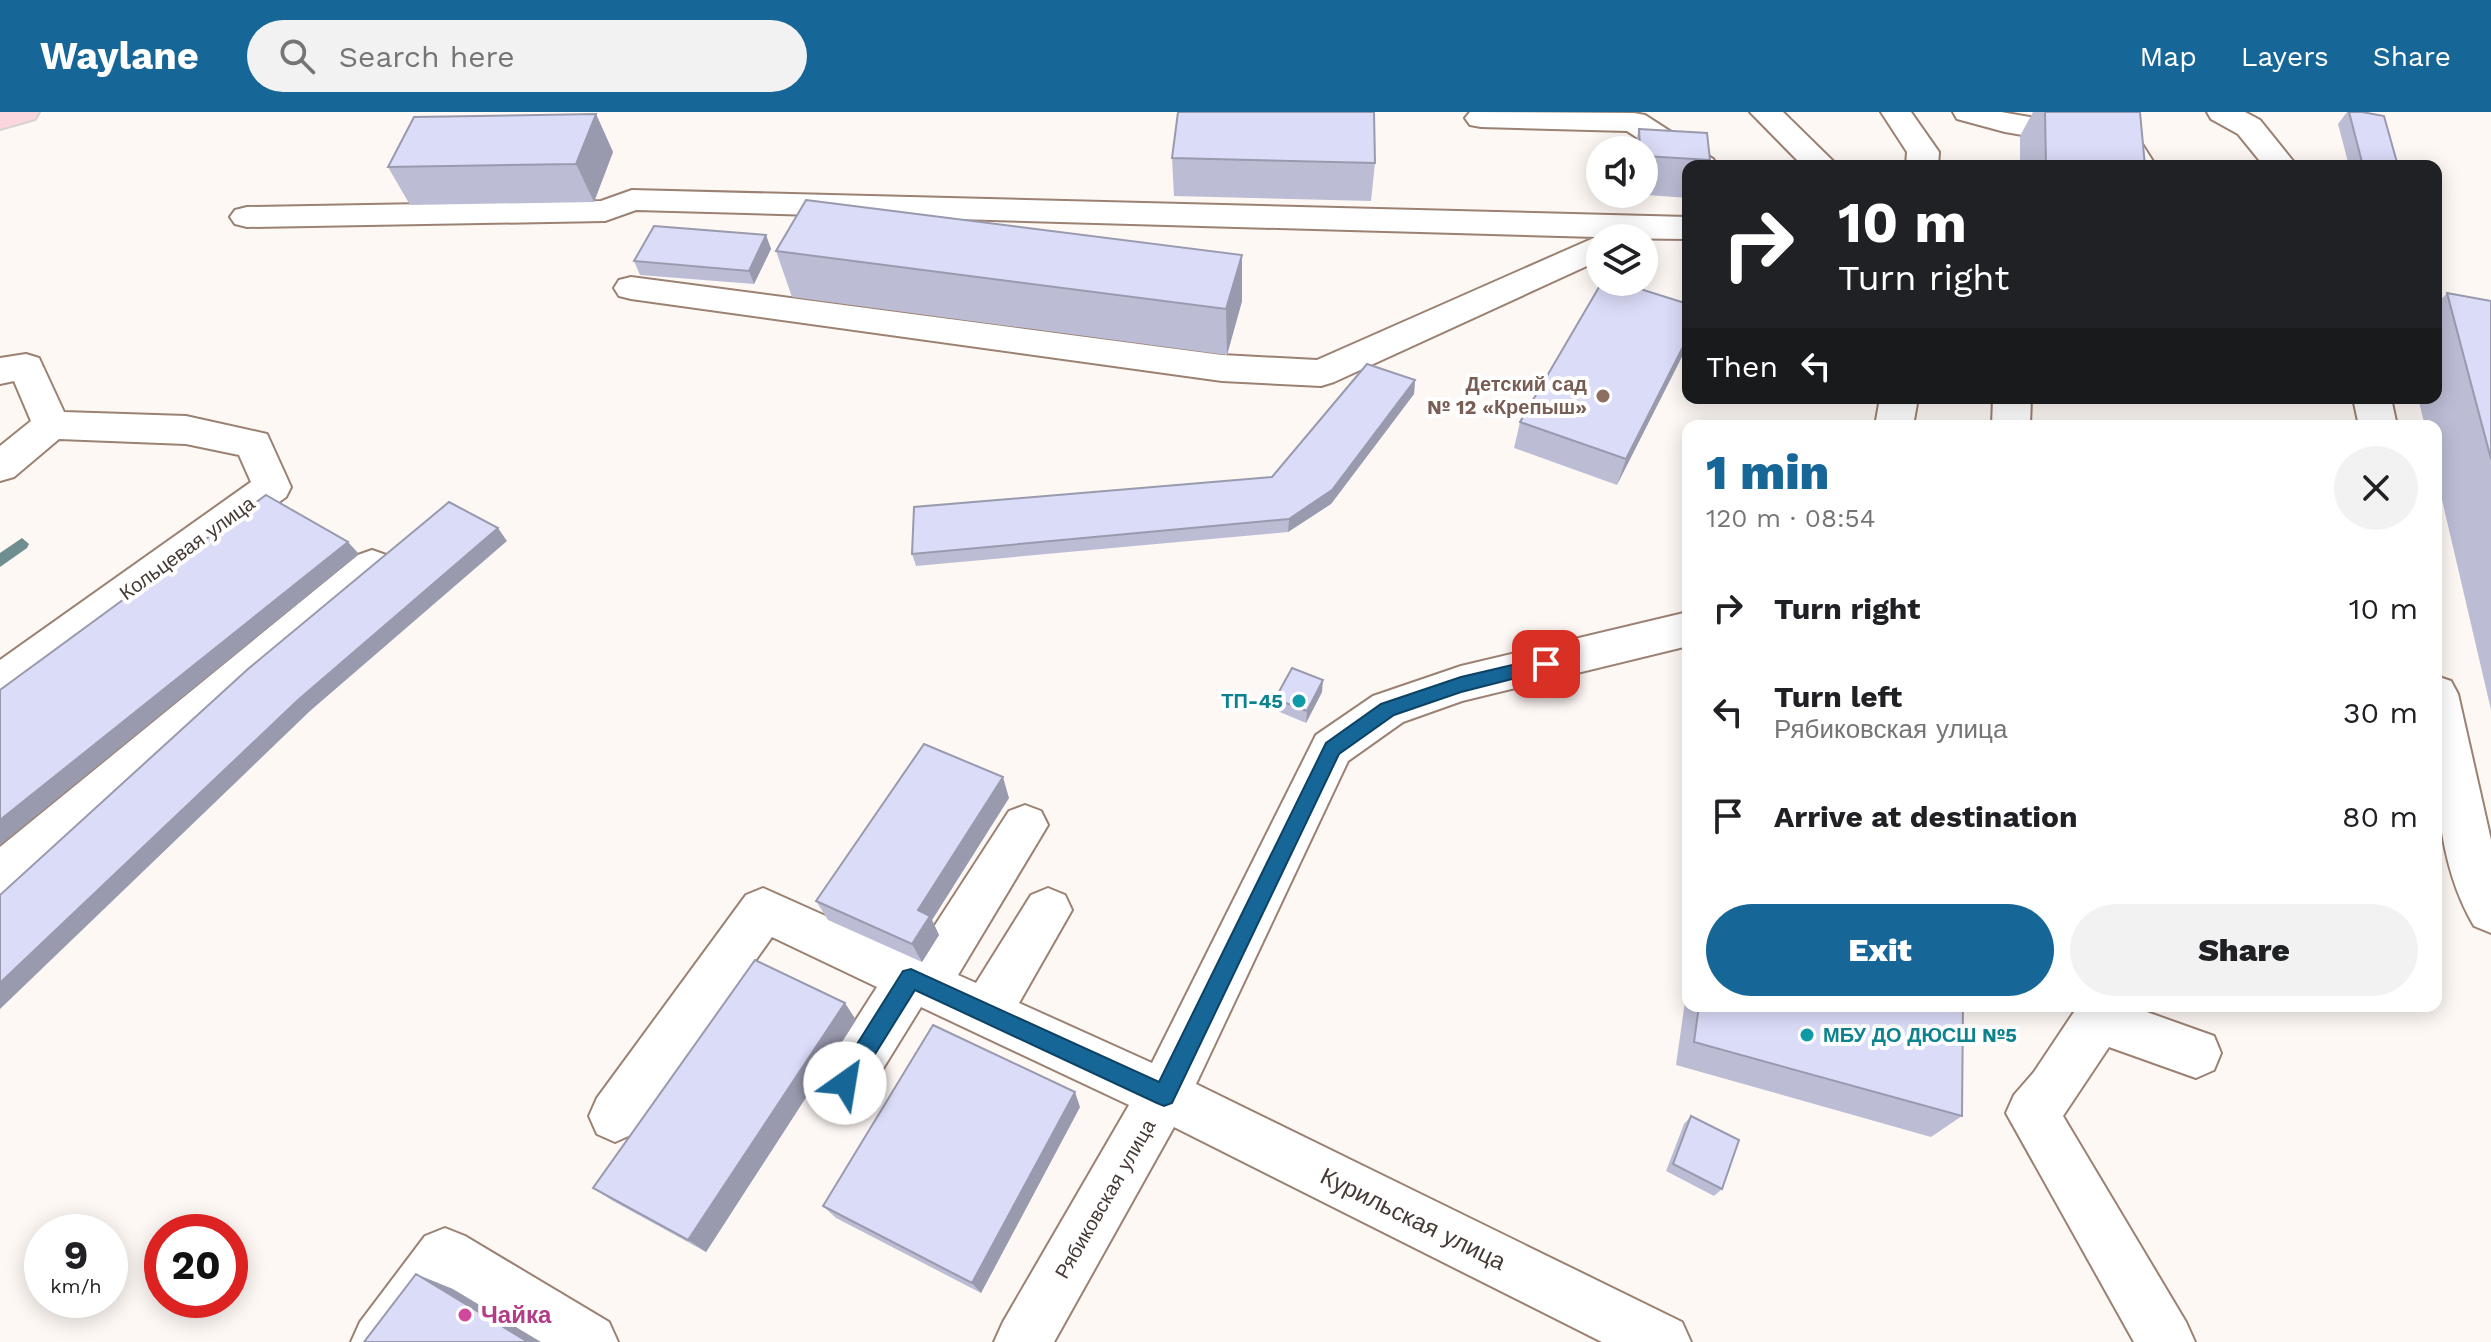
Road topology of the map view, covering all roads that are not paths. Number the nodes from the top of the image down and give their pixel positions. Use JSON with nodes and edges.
{"nodes":[{"id":1,"x":24,"y":112,"type":"edge"},
{"id":2,"x":1765,"y":112,"type":"edge"},
{"id":3,"x":1896,"y":112,"type":"edge"},
{"id":4,"x":1968,"y":112,"type":"edge"},
{"id":5,"x":2222,"y":112,"type":"edge"},
{"id":6,"x":1481,"y":118,"type":"dead end"},
{"id":7,"x":0,"y":120,"type":"edge"},
{"id":8,"x":1693,"y":160,"type":"edge"},
{"id":9,"x":1816,"y":160,"type":"edge"},
{"id":10,"x":1922,"y":160,"type":"edge"},
{"id":11,"x":2136,"y":160,"type":"edge"},
{"id":12,"x":2276,"y":160,"type":"edge"},
{"id":13,"x":247,"y":217,"type":"dead end"},
{"id":14,"x":1682,"y":229,"type":"edge"},
{"id":15,"x":1586,"y":231,"type":"edge"},
{"id":16,"x":1658,"y":231,"type":"edge"},
{"id":17,"x":1586,"y":253,"type":"edge"},
{"id":18,"x":631,"y":288,"type":"dead end"},
{"id":19,"x":0,"y":371,"type":"edge"},
{"id":20,"x":51,"y":425,"type":"junction"},
{"id":21,"x":0,"y":467,"type":"edge"},
{"id":22,"x":372,"y":566,"type":"edge"},
{"id":23,"x":1682,"y":630,"type":"edge"},
{"id":24,"x":0,"y":683,"type":"edge"},
{"id":25,"x":2442,"y":721,"type":"edge"},
{"id":26,"x":1025,"y":825,"type":"dead end"},
{"id":27,"x":0,"y":876,"type":"edge"},
{"id":28,"x":1048,"y":910,"type":"dead end"},
{"id":29,"x":2491,"y":911,"type":"edge"},
{"id":30,"x":918,"y":981,"type":"junction"},
{"id":31,"x":986,"y":1013,"type":"junction"},
{"id":32,"x":2196,"y":1053,"type":"dead end"},
{"id":33,"x":845,"y":1083,"type":"dead end"},
{"id":34,"x":1164,"y":1095,"type":"junction"},
{"id":35,"x":615,"y":1116,"type":"dead end"},
{"id":36,"x":380,"y":1342,"type":"edge"},
{"id":37,"x":589,"y":1342,"type":"edge"},
{"id":38,"x":1023,"y":1342,"type":"edge"},
{"id":39,"x":1662,"y":1342,"type":"edge"},
{"id":40,"x":2166,"y":1342,"type":"edge"}],
"edges":[{"from":1,"to":7,"type":"main road"},
{"from":2,"to":9,"type":"street"},
{"from":3,"to":10,"type":"street"},
{"from":4,"to":11,"type":"street"},
{"from":5,"to":12,"type":"street"},
{"from":6,"to":8,"type":"street"},
{"from":13,"to":15,"type":"street"},
{"from":14,"to":16,"type":"street"},
{"from":17,"to":18,"type":"street"},
{"from":19,"to":20,"type":"street"},
{"from":20,"to":21,"type":"street"},
{"from":20,"to":24,"type":"street","name":"Кольцевая улица"},
{"from":22,"to":27,"type":"street"},
{"from":23,"to":34,"type":"street","name":"Рябиковская улица"},
{"from":25,"to":29,"type":"street"},
{"from":26,"to":30,"type":"street"},
{"from":28,"to":31,"type":"street"},
{"from":30,"to":31,"type":"street","name":"Курильская улица"},
{"from":30,"to":33,"type":"street"},
{"from":30,"to":35,"type":"street","name":"Курильская улица"},
{"from":31,"to":34,"type":"street","name":"Курильская улица"},
{"from":32,"to":40,"type":"street"},
{"from":34,"to":38,"type":"street","name":"Рябиковская улица"},
{"from":34,"to":39,"type":"street","name":"Курильская улица"},
{"from":36,"to":37,"type":"street"}]}
